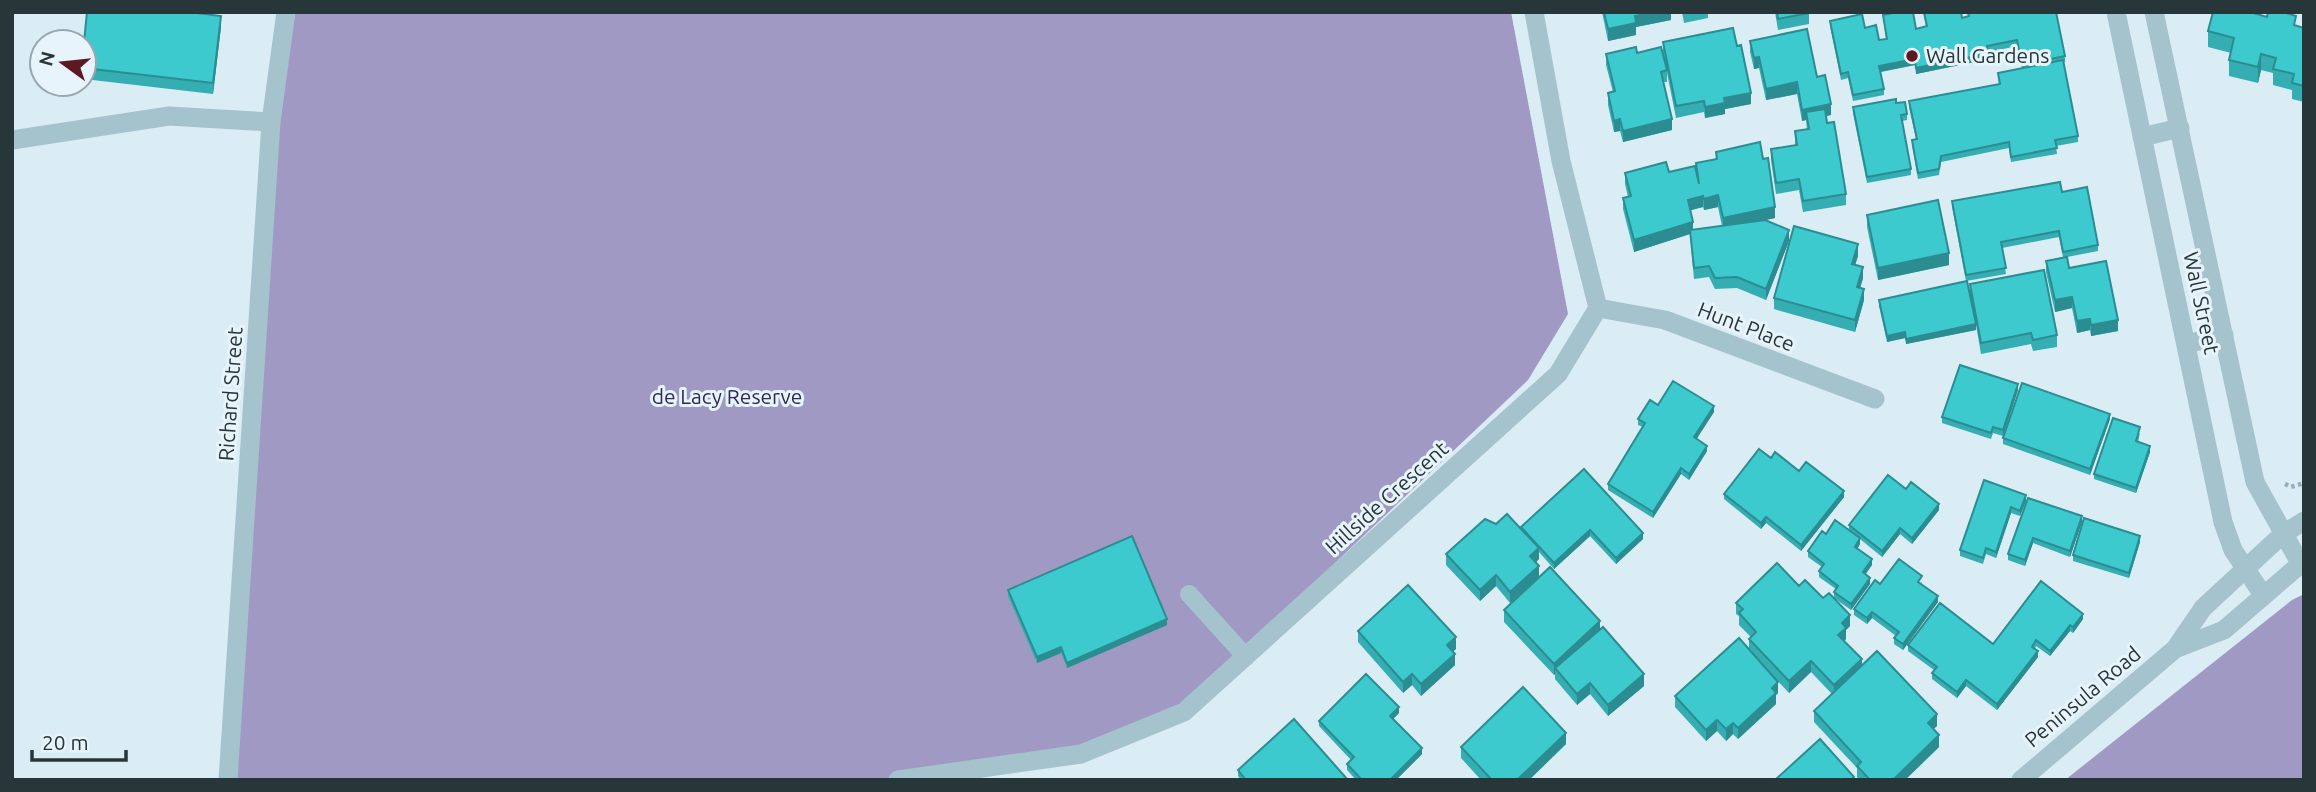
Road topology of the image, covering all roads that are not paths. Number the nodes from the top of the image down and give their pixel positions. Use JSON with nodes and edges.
{"nodes":[{"id":1,"x":286,"y":12,"type":"edge"},
{"id":2,"x":1534,"y":12,"type":"edge"},
{"id":3,"x":2116,"y":12,"type":"edge"},
{"id":4,"x":2154,"y":12,"type":"edge"},
{"id":5,"x":271,"y":122,"type":"junction"},
{"id":6,"x":2180,"y":128,"type":"junction"},
{"id":7,"x":2142,"y":138,"type":"junction"},
{"id":8,"x":12,"y":140,"type":"edge"},
{"id":9,"x":1598,"y":308,"type":"junction"},
{"id":10,"x":2224,"y":335,"type":"junction"},
{"id":11,"x":2186,"y":344,"type":"junction"},
{"id":12,"x":1875,"y":399,"type":"dead end"},
{"id":13,"x":2304,"y":521,"type":"edge"},
{"id":14,"x":2283,"y":534,"type":"junction"},
{"id":15,"x":2302,"y":562,"type":"edge"},
{"id":16,"x":2245,"y":569,"type":"junction"},
{"id":17,"x":1189,"y":594,"type":"dead end"},
{"id":18,"x":2263,"y":595,"type":"junction"},
{"id":19,"x":2175,"y":649,"type":"junction"},
{"id":20,"x":1246,"y":657,"type":"junction"},
{"id":21,"x":228,"y":780,"type":"edge"},
{"id":22,"x":898,"y":780,"type":"edge"},
{"id":23,"x":2021,"y":780,"type":"edge"}],
"edges":[{"from":1,"to":5,"type":"street","name":"Richard Street"},
{"from":2,"to":9,"type":"street"},
{"from":3,"to":7,"type":"street","name":"Wall Street"},
{"from":4,"to":6,"type":"street","name":"Wall Street"},
{"from":5,"to":8,"type":"street"},
{"from":5,"to":21,"type":"street","name":"Richard Street"},
{"from":6,"to":7,"type":"street"},
{"from":6,"to":10,"type":"street","name":"Wall Street"},
{"from":7,"to":11,"type":"street","name":"Wall Street"},
{"from":9,"to":12,"type":"street","name":"Hunt Place"},
{"from":9,"to":20,"type":"street","name":"Hillside Crescent"},
{"from":10,"to":11,"type":"street"},
{"from":10,"to":14,"type":"street","name":"Wall Street"},
{"from":11,"to":16,"type":"street","name":"Wall Street"},
{"from":13,"to":14,"type":"street","name":"Peninsula Road"},
{"from":14,"to":15,"type":"street","name":"Wall Street"},
{"from":14,"to":16,"type":"street","name":"Peninsula Road"},
{"from":15,"to":18,"type":"street","name":"Peninsula Road"},
{"from":16,"to":18,"type":"street","name":"Wall Street"},
{"from":16,"to":19,"type":"street","name":"Peninsula Road"},
{"from":17,"to":20,"type":"lane"},
{"from":18,"to":19,"type":"street","name":"Peninsula Road"},
{"from":19,"to":23,"type":"street","name":"Peninsula Road"},
{"from":20,"to":22,"type":"street","name":"Hillside Crescent"}]}
